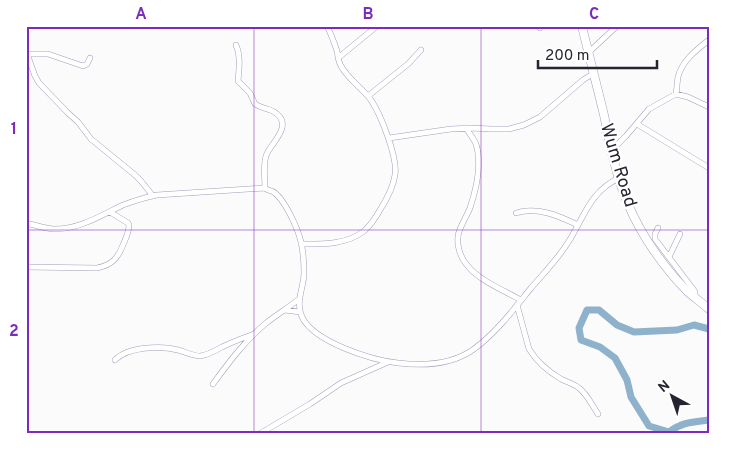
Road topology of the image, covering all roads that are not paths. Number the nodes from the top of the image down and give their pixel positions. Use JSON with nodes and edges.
{"nodes":[{"id":1,"x":327,"y":26,"type":"edge"},
{"id":2,"x":377,"y":26,"type":"edge"},
{"id":3,"x":537,"y":26,"type":"edge"},
{"id":4,"x":542,"y":26,"type":"edge"},
{"id":5,"x":582,"y":26,"type":"edge"},
{"id":6,"x":617,"y":26,"type":"edge"},
{"id":7,"x":709,"y":40,"type":"edge"},
{"id":8,"x":236,"y":45,"type":"dead end"},
{"id":9,"x":421,"y":50,"type":"dead end"},
{"id":10,"x":27,"y":52,"type":"edge"},
{"id":11,"x":588,"y":53,"type":"junction"},
{"id":12,"x":90,"y":58,"type":"dead end"},
{"id":13,"x":338,"y":58,"type":"junction"},
{"id":14,"x":594,"y":73,"type":"junction"},
{"id":15,"x":676,"y":94,"type":"junction"},
{"id":16,"x":368,"y":96,"type":"junction"},
{"id":17,"x":709,"y":107,"type":"edge"},
{"id":18,"x":636,"y":124,"type":"junction"},
{"id":19,"x":466,"y":128,"type":"junction"},
{"id":20,"x":389,"y":138,"type":"junction"},
{"id":21,"x":612,"y":150,"type":"junction"},
{"id":22,"x":709,"y":168,"type":"edge"},
{"id":23,"x":619,"y":178,"type":"junction"},
{"id":24,"x":265,"y":188,"type":"junction"},
{"id":25,"x":153,"y":196,"type":"junction"},
{"id":26,"x":110,"y":212,"type":"junction"},
{"id":27,"x":516,"y":213,"type":"dead end"},
{"id":28,"x":26,"y":223,"type":"edge"},
{"id":29,"x":578,"y":225,"type":"junction"},
{"id":30,"x":658,"y":228,"type":"dead end"},
{"id":31,"x":680,"y":234,"type":"dead end"},
{"id":32,"x":302,"y":244,"type":"junction"},
{"id":33,"x":669,"y":257,"type":"junction"},
{"id":34,"x":26,"y":268,"type":"edge"},
{"id":35,"x":696,"y":298,"type":"junction"},
{"id":36,"x":299,"y":299,"type":"junction"},
{"id":37,"x":519,"y":303,"type":"junction"},
{"id":38,"x":709,"y":309,"type":"edge"},
{"id":39,"x":285,"y":310,"type":"junction"},
{"id":40,"x":300,"y":312,"type":"junction"},
{"id":41,"x":254,"y":334,"type":"junction"},
{"id":42,"x":115,"y":360,"type":"dead end"},
{"id":43,"x":388,"y":362,"type":"junction"},
{"id":44,"x":213,"y":384,"type":"dead end"},
{"id":45,"x":598,"y":414,"type":"dead end"},
{"id":46,"x":261,"y":433,"type":"edge"}],
"edges":[{"from":1,"to":13,"type":"street"},
{"from":2,"to":13,"type":"street"},
{"from":3,"to":4,"type":"street"},
{"from":5,"to":11,"type":"highway","name":"Wum Road"},
{"from":6,"to":11,"type":"street"},
{"from":7,"to":15,"type":"street"},
{"from":8,"to":24,"type":"street"},
{"from":9,"to":16,"type":"street"},
{"from":10,"to":12,"type":"street"},
{"from":10,"to":25,"type":"street"},
{"from":11,"to":14,"type":"highway","name":"Wum Road"},
{"from":13,"to":16,"type":"street"},
{"from":14,"to":19,"type":"street"},
{"from":14,"to":21,"type":"highway","name":"Wum Road"},
{"from":15,"to":17,"type":"street"},
{"from":15,"to":18,"type":"street"},
{"from":16,"to":20,"type":"street"},
{"from":18,"to":21,"type":"street"},
{"from":18,"to":22,"type":"street"},
{"from":19,"to":20,"type":"street"},
{"from":19,"to":37,"type":"street"},
{"from":20,"to":32,"type":"street"},
{"from":21,"to":23,"type":"highway","name":"Wum Road"},
{"from":23,"to":29,"type":"street"},
{"from":23,"to":35,"type":"highway","name":"Wum Road"},
{"from":24,"to":25,"type":"street"},
{"from":24,"to":32,"type":"street"},
{"from":25,"to":26,"type":"street"},
{"from":26,"to":28,"type":"street"},
{"from":26,"to":34,"type":"street"},
{"from":27,"to":29,"type":"street"},
{"from":29,"to":37,"type":"street"},
{"from":30,"to":33,"type":"street"},
{"from":31,"to":33,"type":"street"},
{"from":32,"to":36,"type":"street"},
{"from":33,"to":35,"type":"street"},
{"from":35,"to":38,"type":"highway","name":"Wum Road"},
{"from":36,"to":39,"type":"street"},
{"from":36,"to":40,"type":"street"},
{"from":37,"to":43,"type":"street"},
{"from":37,"to":45,"type":"street"},
{"from":39,"to":40,"type":"street"},
{"from":39,"to":41,"type":"street"},
{"from":40,"to":43,"type":"street"},
{"from":41,"to":42,"type":"street"},
{"from":41,"to":44,"type":"street"},
{"from":43,"to":46,"type":"street"}]}
